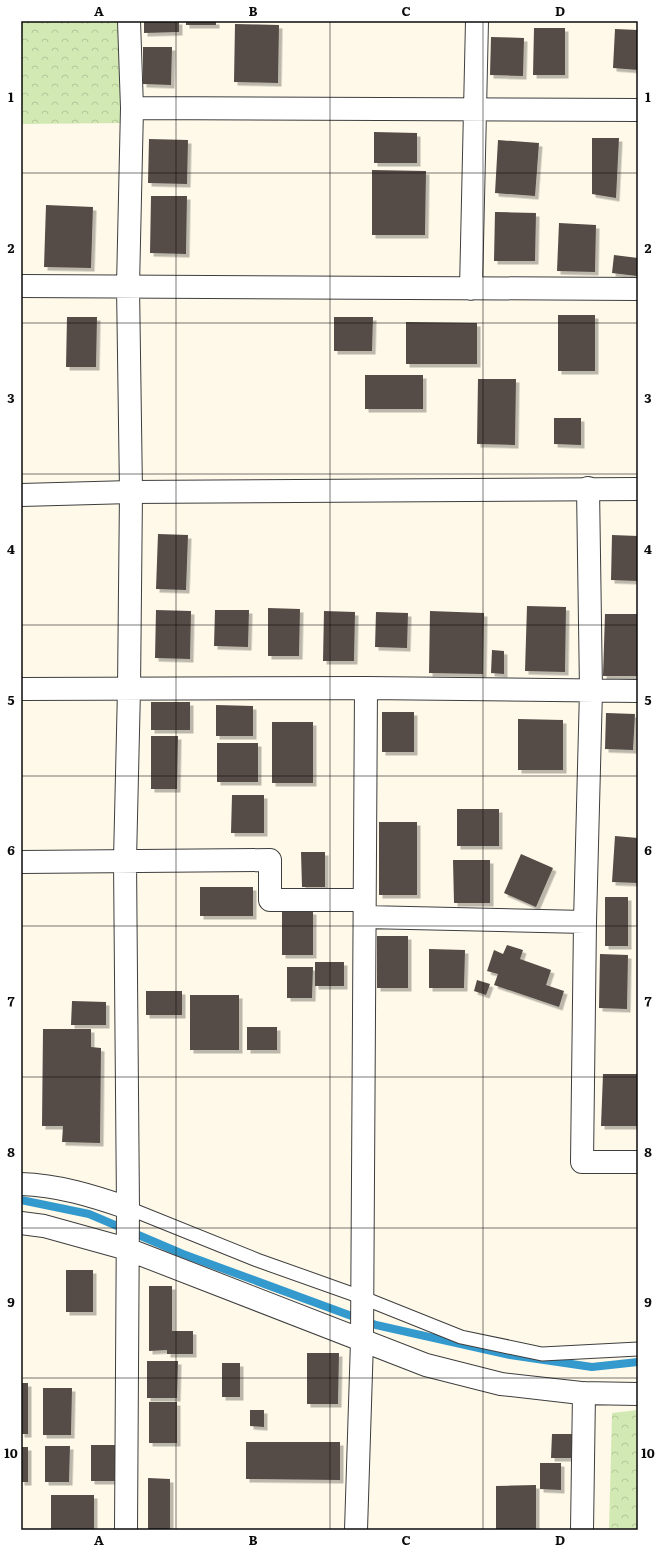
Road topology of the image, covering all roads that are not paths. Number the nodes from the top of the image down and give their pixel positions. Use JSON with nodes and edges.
{"nodes":[{"id":1,"x":129,"y":21,"type":"edge"},
{"id":2,"x":477,"y":21,"type":"edge"},
{"id":3,"x":132,"y":108,"type":"junction"},
{"id":4,"x":475,"y":110,"type":"junction"},
{"id":5,"x":638,"y":110,"type":"edge"},
{"id":6,"x":21,"y":286,"type":"edge"},
{"id":7,"x":128,"y":286,"type":"junction"},
{"id":8,"x":471,"y":289,"type":"junction"},
{"id":9,"x":638,"y":289,"type":"edge"},
{"id":10,"x":588,"y":488,"type":"junction"},
{"id":11,"x":638,"y":489,"type":"edge"},
{"id":12,"x":131,"y":492,"type":"junction"},
{"id":13,"x":21,"y":495,"type":"edge"},
{"id":14,"x":21,"y":688,"type":"edge"},
{"id":15,"x":366,"y":688,"type":"junction"},
{"id":16,"x":129,"y":689,"type":"junction"},
{"id":17,"x":591,"y":690,"type":"junction"},
{"id":18,"x":638,"y":691,"type":"edge"},
{"id":19,"x":125,"y":860,"type":"junction"},
{"id":20,"x":21,"y":862,"type":"edge"},
{"id":21,"x":364,"y":909,"type":"junction"},
{"id":22,"x":585,"y":922,"type":"junction"},
{"id":23,"x":638,"y":1162,"type":"edge"},
{"id":24,"x":21,"y":1184,"type":"edge"},
{"id":25,"x":128,"y":1208,"type":"junction"},
{"id":26,"x":21,"y":1223,"type":"edge"},
{"id":27,"x":127,"y":1249,"type":"junction"},
{"id":28,"x":361,"y":1297,"type":"junction"},
{"id":29,"x":362,"y":1341,"type":"junction"},
{"id":30,"x":638,"y":1349,"type":"edge"},
{"id":31,"x":584,"y":1393,"type":"junction"},
{"id":32,"x":638,"y":1394,"type":"edge"},
{"id":33,"x":126,"y":1530,"type":"edge"},
{"id":34,"x":356,"y":1530,"type":"edge"},
{"id":35,"x":582,"y":1530,"type":"edge"}],
"edges":[{"from":1,"to":3,"type":"street"},
{"from":2,"to":4,"type":"street"},
{"from":3,"to":4,"type":"street"},
{"from":3,"to":7,"type":"street"},
{"from":4,"to":5,"type":"street"},
{"from":4,"to":8,"type":"street"},
{"from":6,"to":7,"type":"street"},
{"from":7,"to":8,"type":"street"},
{"from":7,"to":12,"type":"street"},
{"from":8,"to":9,"type":"street"},
{"from":10,"to":11,"type":"street"},
{"from":10,"to":12,"type":"street"},
{"from":10,"to":17,"type":"street"},
{"from":12,"to":13,"type":"street"},
{"from":12,"to":16,"type":"street"},
{"from":14,"to":16,"type":"street"},
{"from":15,"to":16,"type":"street"},
{"from":15,"to":17,"type":"street"},
{"from":15,"to":21,"type":"street"},
{"from":16,"to":19,"type":"street"},
{"from":17,"to":18,"type":"street"},
{"from":17,"to":22,"type":"street"},
{"from":19,"to":20,"type":"street"},
{"from":19,"to":21,"type":"street"},
{"from":19,"to":25,"type":"street"},
{"from":21,"to":22,"type":"street"},
{"from":21,"to":28,"type":"street"},
{"from":22,"to":23,"type":"street"},
{"from":24,"to":25,"type":"street"},
{"from":25,"to":27,"type":"street"},
{"from":25,"to":28,"type":"lane"},
{"from":26,"to":27,"type":"street"},
{"from":27,"to":29,"type":"street"},
{"from":27,"to":33,"type":"street"},
{"from":28,"to":29,"type":"street"},
{"from":28,"to":30,"type":"lane"},
{"from":29,"to":31,"type":"street"},
{"from":29,"to":34,"type":"street"},
{"from":31,"to":32,"type":"street"},
{"from":31,"to":35,"type":"street"}]}
